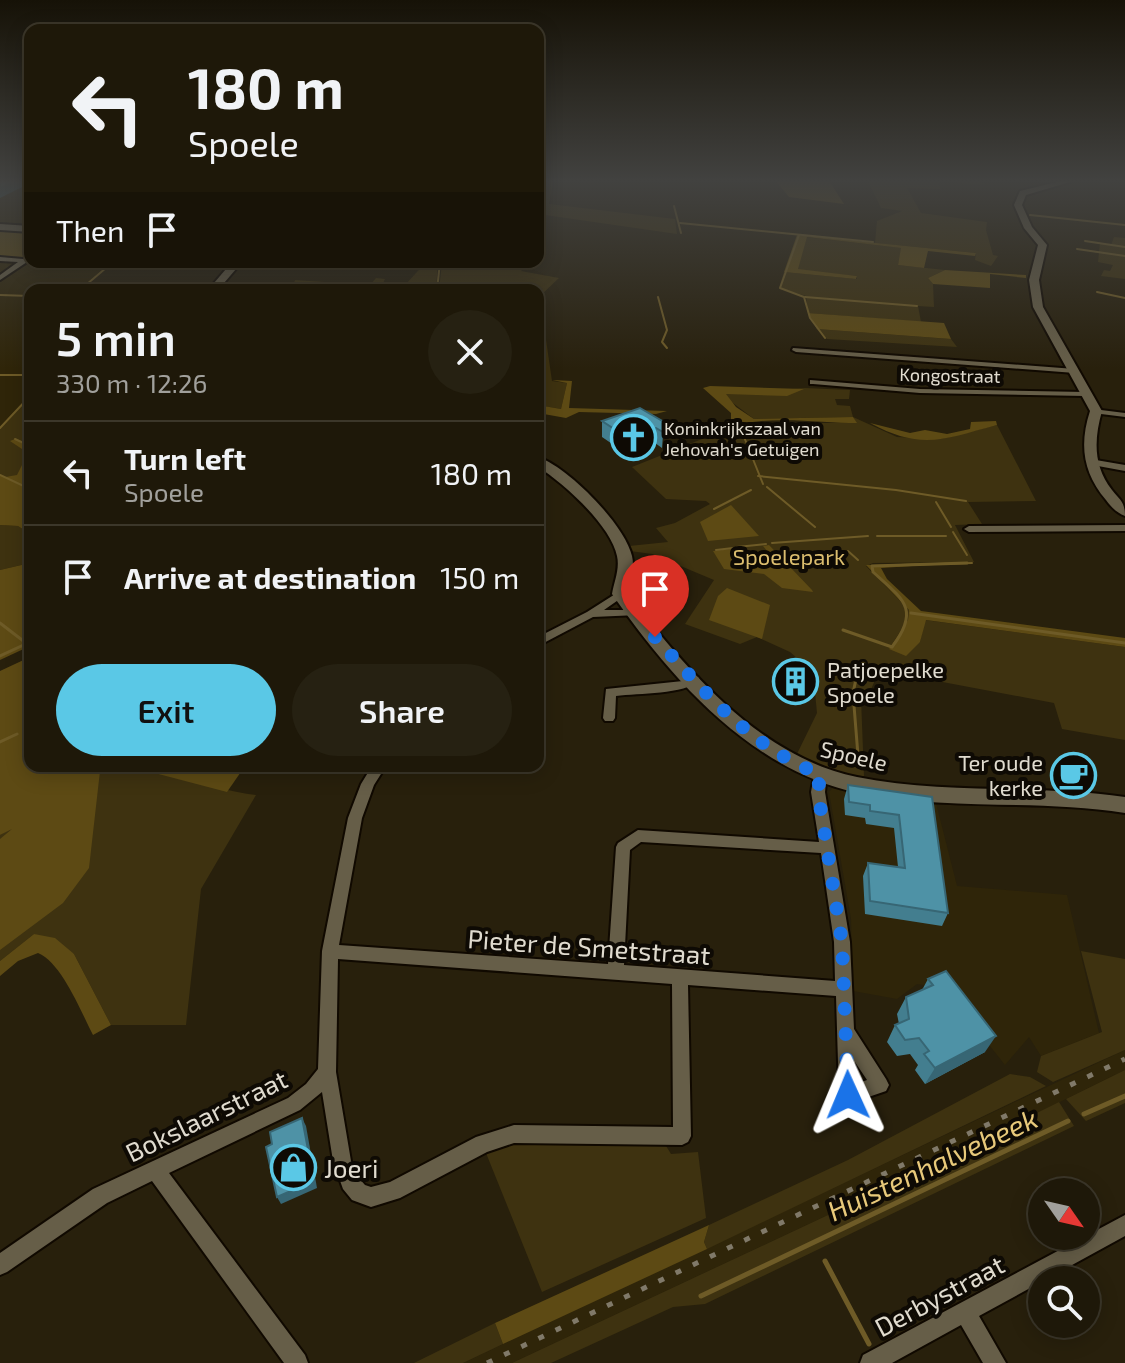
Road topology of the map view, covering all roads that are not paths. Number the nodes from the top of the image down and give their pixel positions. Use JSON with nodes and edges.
{"nodes":[{"id":1,"x":1041,"y":243,"type":"edge"},
{"id":2,"x":0,"y":259,"type":"edge"},
{"id":3,"x":24,"y":259,"type":"edge"},
{"id":4,"x":24,"y":261,"type":"edge"},
{"id":5,"x":232,"y":268,"type":"edge"},
{"id":6,"x":0,"y":278,"type":"edge"},
{"id":7,"x":218,"y":284,"type":"edge"},
{"id":8,"x":823,"y":340,"type":"dead end"},
{"id":9,"x":796,"y":350,"type":"dead end"},
{"id":10,"x":832,"y":353,"type":"junction"},
{"id":11,"x":1075,"y":371,"type":"junction"},
{"id":12,"x":813,"y":382,"type":"dead end"},
{"id":13,"x":1085,"y":394,"type":"junction"},
{"id":14,"x":1096,"y":411,"type":"junction"},
{"id":15,"x":1125,"y":415,"type":"edge"},
{"id":16,"x":1090,"y":462,"type":"junction"},
{"id":17,"x":544,"y":465,"type":"edge"},
{"id":18,"x":1125,"y":468,"type":"edge"},
{"id":19,"x":1125,"y":512,"type":"edge"},
{"id":20,"x":1125,"y":528,"type":"edge"},
{"id":21,"x":969,"y":529,"type":"dead end"},
{"id":22,"x":620,"y":594,"type":"junction"},
{"id":23,"x":634,"y":613,"type":"junction"},
{"id":24,"x":591,"y":614,"type":"junction"},
{"id":25,"x":544,"y":639,"type":"edge"},
{"id":26,"x":694,"y":680,"type":"junction"},
{"id":27,"x":609,"y":718,"type":"dead end"},
{"id":28,"x":375,"y":772,"type":"edge"},
{"id":29,"x":820,"y":774,"type":"junction"},
{"id":30,"x":1125,"y":805,"type":"edge"},
{"id":31,"x":828,"y":848,"type":"junction"},
{"id":32,"x":330,"y":951,"type":"junction"},
{"id":33,"x":616,"y":972,"type":"junction"},
{"id":34,"x":680,"y":977,"type":"junction"},
{"id":35,"x":844,"y":989,"type":"junction"},
{"id":36,"x":846,"y":1032,"type":"dead end"},
{"id":37,"x":327,"y":1072,"type":"junction"},
{"id":38,"x":155,"y":1169,"type":"junction"},
{"id":39,"x":1122,"y":1231,"type":"edge"},
{"id":40,"x":0,"y":1265,"type":"edge"},
{"id":41,"x":966,"y":1314,"type":"junction"},
{"id":42,"x":297,"y":1363,"type":"edge"},
{"id":43,"x":871,"y":1363,"type":"edge"},
{"id":44,"x":995,"y":1363,"type":"edge"}],
"edges":[{"from":1,"to":11,"type":"street"},
{"from":2,"to":3,"type":"street"},
{"from":4,"to":6,"type":"street"},
{"from":5,"to":7,"type":"street"},
{"from":8,"to":10,"type":"street"},
{"from":9,"to":10,"type":"street"},
{"from":10,"to":11,"type":"street"},
{"from":11,"to":13,"type":"street"},
{"from":12,"to":13,"type":"street","name":"Kongostraat"},
{"from":13,"to":14,"type":"street"},
{"from":14,"to":15,"type":"street"},
{"from":14,"to":16,"type":"street"},
{"from":16,"to":18,"type":"street"},
{"from":16,"to":19,"type":"street"},
{"from":17,"to":22,"type":"street"},
{"from":20,"to":21,"type":"street"},
{"from":22,"to":23,"type":"street","name":"Spoele"},
{"from":22,"to":24,"type":"street"},
{"from":23,"to":24,"type":"street"},
{"from":23,"to":26,"type":"street","name":"Spoele"},
{"from":24,"to":25,"type":"street"},
{"from":26,"to":27,"type":"street"},
{"from":26,"to":29,"type":"street","name":"Spoele"},
{"from":28,"to":32,"type":"street"},
{"from":29,"to":30,"type":"street","name":"Spoele"},
{"from":29,"to":31,"type":"street"},
{"from":31,"to":33,"type":"street"},
{"from":31,"to":35,"type":"street"},
{"from":32,"to":33,"type":"street","name":"Pieter de Smetstraat"},
{"from":32,"to":37,"type":"street"},
{"from":33,"to":34,"type":"street","name":"Pieter de Smetstraat"},
{"from":34,"to":35,"type":"street","name":"Pieter de Smetstraat"},
{"from":34,"to":37,"type":"street"},
{"from":35,"to":36,"type":"street"},
{"from":37,"to":38,"type":"street","name":"Bokslaarstraat"},
{"from":38,"to":40,"type":"street","name":"Bokslaarstraat"},
{"from":38,"to":42,"type":"street"},
{"from":39,"to":41,"type":"street","name":"Derbystraat"},
{"from":41,"to":43,"type":"street","name":"Derbystraat"},
{"from":41,"to":44,"type":"street"}]}
